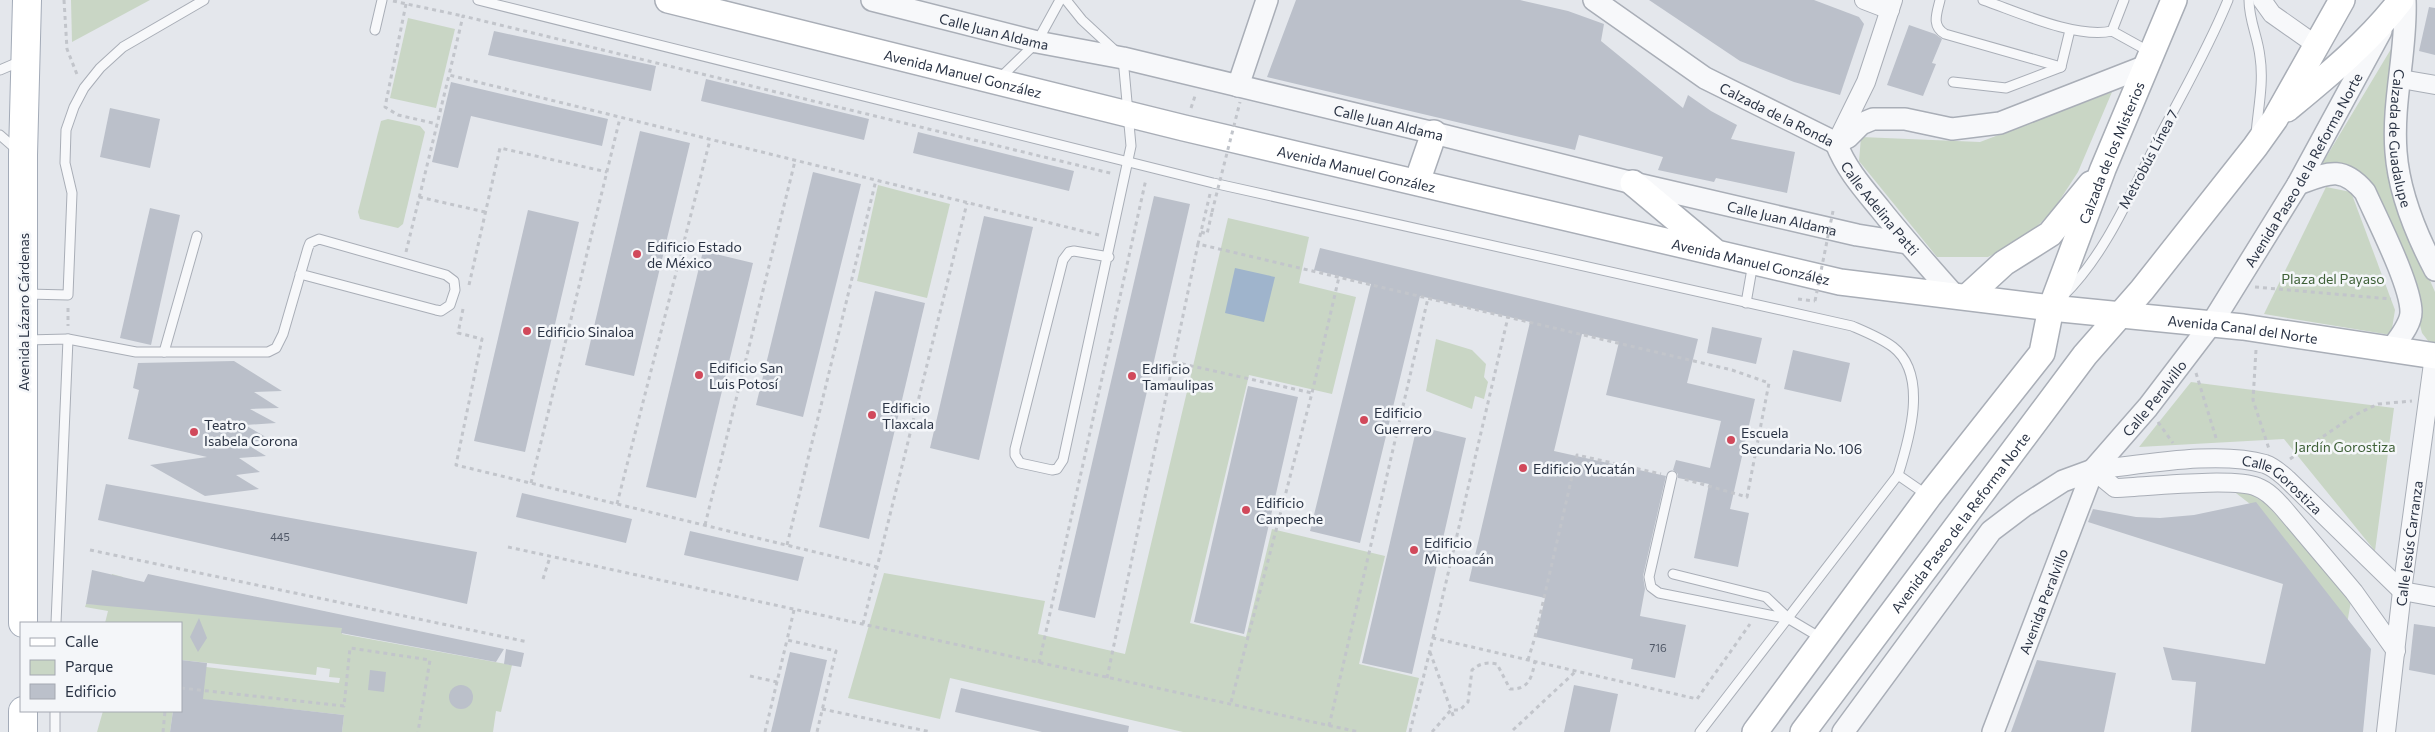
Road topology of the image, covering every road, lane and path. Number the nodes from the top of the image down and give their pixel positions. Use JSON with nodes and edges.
{"nodes":[{"id":1,"x":27,"y":0,"type":"edge"},
{"id":2,"x":64,"y":0,"type":"edge"},
{"id":3,"x":204,"y":0,"type":"edge"},
{"id":4,"x":384,"y":0,"type":"edge"},
{"id":5,"x":478,"y":0,"type":"edge"},
{"id":6,"x":668,"y":0,"type":"edge"},
{"id":7,"x":872,"y":0,"type":"edge"},
{"id":8,"x":1060,"y":0,"type":"edge"},
{"id":9,"x":1066,"y":0,"type":"edge"},
{"id":10,"x":1268,"y":0,"type":"edge"},
{"id":11,"x":1594,"y":0,"type":"edge"},
{"id":12,"x":1864,"y":0,"type":"edge"},
{"id":13,"x":1940,"y":0,"type":"edge"},
{"id":14,"x":1983,"y":0,"type":"edge"},
{"id":15,"x":2124,"y":0,"type":"edge"},
{"id":16,"x":2174,"y":0,"type":"edge"},
{"id":17,"x":2228,"y":0,"type":"edge"},
{"id":18,"x":2249,"y":0,"type":"edge"},
{"id":19,"x":2262,"y":0,"type":"edge"},
{"id":20,"x":2342,"y":0,"type":"edge"},
{"id":21,"x":406,"y":4,"type":"junction"},
{"id":22,"x":1892,"y":5,"type":"edge"},
{"id":23,"x":2399,"y":5,"type":"edge"},
{"id":24,"x":463,"y":16,"type":"junction"},
{"id":25,"x":376,"y":30,"type":"dead end"},
{"id":26,"x":2070,"y":30,"type":"junction"},
{"id":27,"x":2112,"y":31,"type":"junction"},
{"id":28,"x":1037,"y":42,"type":"junction"},
{"id":29,"x":2316,"y":45,"type":"junction"},
{"id":30,"x":1123,"y":58,"type":"junction"},
{"id":31,"x":25,"y":60,"type":"junction"},
{"id":32,"x":2149,"y":60,"type":"junction"},
{"id":33,"x":2061,"y":67,"type":"junction"},
{"id":34,"x":0,"y":70,"type":"edge"},
{"id":35,"x":449,"y":75,"type":"junction"},
{"id":36,"x":2400,"y":80,"type":"junction"},
{"id":37,"x":997,"y":82,"type":"junction"},
{"id":38,"x":1953,"y":82,"type":"dead end"},
{"id":39,"x":2435,"y":85,"type":"edge"},
{"id":40,"x":84,"y":88,"type":"junction"},
{"id":41,"x":1239,"y":94,"type":"junction"},
{"id":42,"x":1128,"y":114,"type":"junction"},
{"id":43,"x":620,"y":118,"type":"junction"},
{"id":44,"x":2275,"y":119,"type":"junction"},
{"id":45,"x":436,"y":124,"type":"junction"},
{"id":46,"x":1434,"y":133,"type":"junction"},
{"id":47,"x":0,"y":135,"type":"edge"},
{"id":48,"x":710,"y":140,"type":"junction"},
{"id":49,"x":1836,"y":143,"type":"junction"},
{"id":50,"x":2255,"y":147,"type":"junction"},
{"id":51,"x":23,"y":155,"type":"junction"},
{"id":52,"x":795,"y":161,"type":"junction"},
{"id":53,"x":1129,"y":161,"type":"junction"},
{"id":54,"x":1149,"y":166,"type":"junction"},
{"id":55,"x":2103,"y":169,"type":"junction"},
{"id":56,"x":607,"y":172,"type":"junction"},
{"id":57,"x":1117,"y":175,"type":"dead end"},
{"id":58,"x":876,"y":180,"type":"junction"},
{"id":59,"x":1417,"y":182,"type":"junction"},
{"id":60,"x":1214,"y":183,"type":"junction"},
{"id":61,"x":1634,"y":184,"type":"junction"},
{"id":62,"x":2298,"y":184,"type":"junction"},
{"id":63,"x":419,"y":196,"type":"junction"},
{"id":64,"x":968,"y":203,"type":"junction"},
{"id":65,"x":1833,"y":211,"type":"dead end"},
{"id":66,"x":485,"y":212,"type":"junction"},
{"id":67,"x":1200,"y":232,"type":"junction"},
{"id":68,"x":1099,"y":235,"type":"dead end"},
{"id":69,"x":197,"y":236,"type":"dead end"},
{"id":70,"x":1907,"y":243,"type":"junction"},
{"id":71,"x":1198,"y":244,"type":"junction"},
{"id":72,"x":1716,"y":254,"type":"junction"},
{"id":73,"x":1109,"y":257,"type":"junction"},
{"id":74,"x":404,"y":262,"type":"junction"},
{"id":75,"x":1753,"y":263,"type":"junction"},
{"id":76,"x":2435,"y":270,"type":"edge"},
{"id":77,"x":300,"y":274,"type":"junction"},
{"id":78,"x":1339,"y":276,"type":"junction"},
{"id":79,"x":468,"y":286,"type":"dead end"},
{"id":80,"x":2234,"y":286,"type":"junction"},
{"id":81,"x":23,"y":294,"type":"junction"},
{"id":82,"x":68,"y":295,"type":"junction"},
{"id":83,"x":1961,"y":296,"type":"junction"},
{"id":84,"x":1428,"y":298,"type":"junction"},
{"id":85,"x":1815,"y":301,"type":"dead end"},
{"id":86,"x":2409,"y":301,"type":"junction"},
{"id":87,"x":1746,"y":303,"type":"junction"},
{"id":88,"x":464,"y":305,"type":"dead end"},
{"id":89,"x":2052,"y":308,"type":"junction"},
{"id":90,"x":2120,"y":314,"type":"junction"},
{"id":91,"x":1508,"y":317,"type":"junction"},
{"id":92,"x":2212,"y":323,"type":"junction"},
{"id":93,"x":2256,"y":328,"type":"junction"},
{"id":94,"x":68,"y":339,"type":"junction"},
{"id":95,"x":23,"y":340,"type":"junction"},
{"id":96,"x":2391,"y":350,"type":"junction"},
{"id":97,"x":164,"y":352,"type":"junction"},
{"id":98,"x":2190,"y":353,"type":"junction"},
{"id":99,"x":2434,"y":356,"type":"edge"},
{"id":100,"x":1174,"y":362,"type":"junction"},
{"id":101,"x":1312,"y":393,"type":"junction"},
{"id":102,"x":2428,"y":399,"type":"junction"},
{"id":103,"x":2148,"y":407,"type":"junction"},
{"id":104,"x":2222,"y":459,"type":"junction"},
{"id":105,"x":2185,"y":461,"type":"junction"},
{"id":106,"x":2275,"y":469,"type":"junction"},
{"id":107,"x":2093,"y":470,"type":"junction"},
{"id":108,"x":1898,"y":475,"type":"junction"},
{"id":109,"x":1672,"y":476,"type":"junction"},
{"id":110,"x":531,"y":483,"type":"junction"},
{"id":111,"x":1929,"y":496,"type":"junction"},
{"id":112,"x":617,"y":504,"type":"junction"},
{"id":113,"x":705,"y":525,"type":"junction"},
{"id":114,"x":787,"y":545,"type":"junction"},
{"id":115,"x":508,"y":547,"type":"dead end"},
{"id":116,"x":90,"y":550,"type":"dead end"},
{"id":117,"x":550,"y":557,"type":"junction"},
{"id":118,"x":877,"y":567,"type":"junction"},
{"id":119,"x":1673,"y":574,"type":"dead end"},
{"id":120,"x":543,"y":579,"type":"dead end"},
{"id":121,"x":2402,"y":591,"type":"junction"},
{"id":122,"x":2435,"y":597,"type":"edge"},
{"id":123,"x":794,"y":610,"type":"junction"},
{"id":124,"x":1758,"y":614,"type":"junction"},
{"id":125,"x":1789,"y":619,"type":"junction"},
{"id":126,"x":23,"y":622,"type":"edge"},
{"id":127,"x":56,"y":622,"type":"edge"},
{"id":128,"x":863,"y":624,"type":"junction"},
{"id":129,"x":1433,"y":638,"type":"junction"},
{"id":130,"x":787,"y":640,"type":"junction"},
{"id":131,"x":1824,"y":640,"type":"junction"},
{"id":132,"x":528,"y":642,"type":"dead end"},
{"id":133,"x":1430,"y":651,"type":"junction"},
{"id":134,"x":2396,"y":651,"type":"junction"},
{"id":135,"x":1528,"y":660,"type":"junction"},
{"id":136,"x":1535,"y":661,"type":"junction"},
{"id":137,"x":1039,"y":663,"type":"junction"},
{"id":138,"x":1576,"y":671,"type":"junction"},
{"id":139,"x":750,"y":676,"type":"dead end"},
{"id":140,"x":1107,"y":678,"type":"junction"},
{"id":141,"x":777,"y":682,"type":"junction"},
{"id":142,"x":182,"y":688,"type":"edge"},
{"id":143,"x":1231,"y":703,"type":"junction"},
{"id":144,"x":822,"y":709,"type":"junction"},
{"id":145,"x":1451,"y":710,"type":"junction"},
{"id":146,"x":23,"y":712,"type":"edge"},
{"id":147,"x":55,"y":712,"type":"edge"},
{"id":148,"x":165,"y":712,"type":"edge"},
{"id":149,"x":1454,"y":718,"type":"dead end"},
{"id":150,"x":1329,"y":726,"type":"junction"},
{"id":151,"x":1513,"y":730,"type":"dead end"},
{"id":152,"x":23,"y":732,"type":"edge"},
{"id":153,"x":56,"y":732,"type":"edge"},
{"id":154,"x":163,"y":732,"type":"edge"},
{"id":155,"x":418,"y":732,"type":"edge"},
{"id":156,"x":765,"y":732,"type":"edge"},
{"id":157,"x":817,"y":732,"type":"edge"},
{"id":158,"x":931,"y":732,"type":"edge"},
{"id":159,"x":1359,"y":732,"type":"edge"},
{"id":160,"x":1410,"y":732,"type":"edge"},
{"id":161,"x":1432,"y":732,"type":"edge"},
{"id":162,"x":1700,"y":732,"type":"edge"},
{"id":163,"x":1755,"y":732,"type":"edge"},
{"id":164,"x":1803,"y":732,"type":"edge"},
{"id":165,"x":1843,"y":732,"type":"edge"},
{"id":166,"x":1993,"y":732,"type":"edge"},
{"id":167,"x":2386,"y":732,"type":"edge"}],
"edges":[{"from":1,"to":31,"type":"main road","name":"Avenida Lázaro Cárdenas"},
{"from":2,"to":40,"type":"path"},
{"from":3,"to":40,"type":"lane"},
{"from":4,"to":21,"type":"path"},
{"from":4,"to":25,"type":"lane"},
{"from":5,"to":53,"type":"lane"},
{"from":6,"to":37,"type":"main road","name":"Avenida Manuel González"},
{"from":7,"to":28,"type":"street","name":"Calle Juan Aldama"},
{"from":8,"to":28,"type":"lane"},
{"from":9,"to":30,"type":"lane"},
{"from":10,"to":41,"type":"street"},
{"from":11,"to":49,"type":"street","name":"Calzada de la Ronda"},
{"from":12,"to":22,"type":"street"},
{"from":13,"to":33,"type":"lane"},
{"from":14,"to":26,"type":"lane"},
{"from":15,"to":27,"type":"lane"},
{"from":16,"to":32,"type":"main road","name":"Calzada de los Misterios"},
{"from":17,"to":89,"type":"lane","name":"Metrobús Línea 7"},
{"from":18,"to":50,"type":"lane"},
{"from":19,"to":29,"type":"street"},
{"from":20,"to":29,"type":"main road"},
{"from":21,"to":24,"type":"path"},
{"from":21,"to":45,"type":"path"},
{"from":22,"to":49,"type":"street"},
{"from":23,"to":36,"type":"street","name":"Calzada de Guadalupe"},
{"from":23,"to":44,"type":"main road"},
{"from":23,"to":62,"type":"street","name":"Avenida Paseo de la Reforma Norte"},
{"from":24,"to":35,"type":"path"},
{"from":24,"to":57,"type":"path"},
{"from":26,"to":27,"type":"lane"},
{"from":26,"to":33,"type":"lane"},
{"from":27,"to":32,"type":"lane"},
{"from":28,"to":30,"type":"street","name":"Calle Juan Aldama"},
{"from":28,"to":37,"type":"lane"},
{"from":29,"to":44,"type":"main road"},
{"from":30,"to":41,"type":"street","name":"Calle Juan Aldama"},
{"from":30,"to":42,"type":"lane"},
{"from":31,"to":34,"type":"lane"},
{"from":31,"to":51,"type":"main road","name":"Avenida Lázaro Cárdenas"},
{"from":32,"to":49,"type":"street","name":"Calzada de la Ronda"},
{"from":32,"to":55,"type":"main road","name":"Calzada de los Misterios"},
{"from":33,"to":38,"type":"lane"},
{"from":35,"to":43,"type":"path"},
{"from":35,"to":45,"type":"path"},
{"from":36,"to":39,"type":"street"},
{"from":36,"to":76,"type":"street","name":"Calzada de Guadalupe"},
{"from":37,"to":42,"type":"main road","name":"Avenida Manuel González"},
{"from":40,"to":82,"type":"lane"},
{"from":41,"to":46,"type":"street","name":"Calle Juan Aldama"},
{"from":41,"to":67,"type":"path","bridge":true},
{"from":42,"to":53,"type":"lane"},
{"from":42,"to":59,"type":"main road","name":"Avenida Manuel González"},
{"from":43,"to":48,"type":"path"},
{"from":43,"to":56,"type":"path"},
{"from":44,"to":50,"type":"main road"},
{"from":45,"to":63,"type":"path"},
{"from":46,"to":59,"type":"main road"},
{"from":46,"to":61,"type":"street","name":"Calle Juan Aldama"},
{"from":47,"to":51,"type":"lane"},
{"from":48,"to":52,"type":"path"},
{"from":48,"to":112,"type":"path"},
{"from":49,"to":70,"type":"street","name":"Calle Adelina Patti"},
{"from":50,"to":90,"type":"main road"},
{"from":51,"to":81,"type":"main road","name":"Avenida Lázaro Cárdenas"},
{"from":52,"to":58,"type":"path"},
{"from":52,"to":113,"type":"path"},
{"from":53,"to":54,"type":"lane"},
{"from":53,"to":73,"type":"lane"},
{"from":54,"to":60,"type":"lane"},
{"from":54,"to":137,"type":"path"},
{"from":55,"to":83,"type":"main road"},
{"from":55,"to":89,"type":"main road","name":"Calzada de los Misterios"},
{"from":56,"to":66,"type":"path"},
{"from":56,"to":110,"type":"path"},
{"from":58,"to":64,"type":"path"},
{"from":58,"to":114,"type":"path"},
{"from":59,"to":72,"type":"main road","name":"Avenida Manuel González"},
{"from":60,"to":67,"type":"path"},
{"from":60,"to":87,"type":"lane"},
{"from":61,"to":70,"type":"street","name":"Calle Juan Aldama"},
{"from":61,"to":72,"type":"main road"},
{"from":62,"to":80,"type":"street","name":"Avenida Paseo de la Reforma Norte"},
{"from":62,"to":86,"type":"street"},
{"from":63,"to":66,"type":"path"},
{"from":63,"to":74,"type":"path"},
{"from":64,"to":68,"type":"path"},
{"from":64,"to":118,"type":"path"},
{"from":65,"to":85,"type":"path","bridge":true},
{"from":66,"to":79,"type":"path"},
{"from":67,"to":71,"type":"path"},
{"from":69,"to":97,"type":"lane"},
{"from":70,"to":83,"type":"street","name":"Calle Adelina Patti"},
{"from":71,"to":78,"type":"path"},
{"from":71,"to":100,"type":"path"},
{"from":72,"to":75,"type":"main road","name":"Avenida Manuel González"},
{"from":73,"to":73,"type":"lane"},
{"from":74,"to":77,"type":"lane"},
{"from":74,"to":77,"type":"lane"},
{"from":75,"to":83,"type":"main road","name":"Avenida Manuel González"},
{"from":75,"to":87,"type":"lane"},
{"from":77,"to":97,"type":"lane"},
{"from":78,"to":84,"type":"path"},
{"from":78,"to":101,"type":"path"},
{"from":80,"to":86,"type":"path"},
{"from":80,"to":92,"type":"street","name":"Avenida Paseo de la Reforma Norte"},
{"from":81,"to":82,"type":"lane"},
{"from":81,"to":95,"type":"main road","name":"Avenida Lázaro Cárdenas"},
{"from":82,"to":94,"type":"path"},
{"from":83,"to":89,"type":"main road","name":"Avenida Manuel González"},
{"from":84,"to":91,"type":"path"},
{"from":84,"to":150,"type":"path"},
{"from":86,"to":96,"type":"street"},
{"from":87,"to":108,"type":"lane"},
{"from":88,"to":110,"type":"path"},
{"from":89,"to":90,"type":"main road","name":"Avenida Canal del Norte"},
{"from":89,"to":111,"type":"main road"},
{"from":90,"to":92,"type":"main road","name":"Avenida Canal del Norte"},
{"from":90,"to":164,"type":"main road","name":"Avenida Paseo de la Reforma Norte"},
{"from":91,"to":109,"type":"path"},
{"from":91,"to":129,"type":"path"},
{"from":92,"to":93,"type":"main road","name":"Avenida Canal del Norte"},
{"from":92,"to":98,"type":"street","name":"Calle Peralvillo"},
{"from":93,"to":96,"type":"main road","name":"Avenida Canal del Norte"},
{"from":93,"to":106,"type":"path"},
{"from":94,"to":95,"type":"lane"},
{"from":94,"to":97,"type":"lane"},
{"from":94,"to":127,"type":"lane"},
{"from":95,"to":126,"type":"main road","name":"Avenida Lázaro Cárdenas"},
{"from":96,"to":99,"type":"main road","name":"Avenida Canal del Norte"},
{"from":98,"to":103,"type":"street","name":"Calle Peralvillo"},
{"from":98,"to":104,"type":"path"},
{"from":99,"to":102,"type":"street","name":"Calle Jesús Carranza"},
{"from":100,"to":101,"type":"path"},
{"from":100,"to":140,"type":"path"},
{"from":101,"to":143,"type":"path"},
{"from":102,"to":106,"type":"path"},
{"from":102,"to":121,"type":"street","name":"Calle Jesús Carranza"},
{"from":103,"to":105,"type":"path"},
{"from":103,"to":107,"type":"street","name":"Calle Peralvillo"},
{"from":104,"to":105,"type":"street","name":"Calle Gorostiza"},
{"from":104,"to":106,"type":"street","name":"Calle Gorostiza"},
{"from":105,"to":107,"type":"street","name":"Calle Gorostiza"},
{"from":106,"to":121,"type":"street","name":"Calle Gorostiza"},
{"from":107,"to":134,"type":"street"},
{"from":107,"to":165,"type":"street"},
{"from":107,"to":166,"type":"street","name":"Avenida Peralvillo"},
{"from":108,"to":111,"type":"lane"},
{"from":108,"to":125,"type":"lane"},
{"from":109,"to":124,"type":"lane"},
{"from":109,"to":135,"type":"path"},
{"from":110,"to":112,"type":"path"},
{"from":111,"to":131,"type":"main road"},
{"from":112,"to":113,"type":"path"},
{"from":113,"to":114,"type":"path"},
{"from":114,"to":118,"type":"path"},
{"from":115,"to":117,"type":"path"},
{"from":116,"to":132,"type":"path"},
{"from":117,"to":120,"type":"path"},
{"from":117,"to":123,"type":"path"},
{"from":118,"to":128,"type":"path"},
{"from":119,"to":125,"type":"lane"},
{"from":121,"to":122,"type":"street"},
{"from":121,"to":134,"type":"street","name":"Calle Jesús Carranza"},
{"from":123,"to":128,"type":"path"},
{"from":123,"to":130,"type":"path"},
{"from":124,"to":125,"type":"lane"},
{"from":124,"to":138,"type":"path"},
{"from":125,"to":131,"type":"lane"},
{"from":125,"to":162,"type":"lane"},
{"from":128,"to":137,"type":"path"},
{"from":129,"to":133,"type":"path"},
{"from":129,"to":135,"type":"path"},
{"from":130,"to":141,"type":"path"},
{"from":130,"to":144,"type":"path"},
{"from":131,"to":163,"type":"main road"},
{"from":133,"to":145,"type":"path"},
{"from":133,"to":160,"type":"path"},
{"from":134,"to":167,"type":"street","name":"Calle Jesús Carranza"},
{"from":135,"to":136,"type":"path"},
{"from":136,"to":138,"type":"path"},
{"from":136,"to":145,"type":"path"},
{"from":137,"to":140,"type":"path"},
{"from":138,"to":151,"type":"path"},
{"from":139,"to":141,"type":"path"},
{"from":140,"to":143,"type":"path"},
{"from":141,"to":156,"type":"path"},
{"from":142,"to":155,"type":"path"},
{"from":143,"to":150,"type":"path"},
{"from":144,"to":157,"type":"path"},
{"from":144,"to":158,"type":"path"},
{"from":145,"to":149,"type":"path"},
{"from":145,"to":161,"type":"path"},
{"from":146,"to":152,"type":"main road"},
{"from":147,"to":153,"type":"lane"},
{"from":148,"to":154,"type":"path"},
{"from":150,"to":159,"type":"path"}]}
